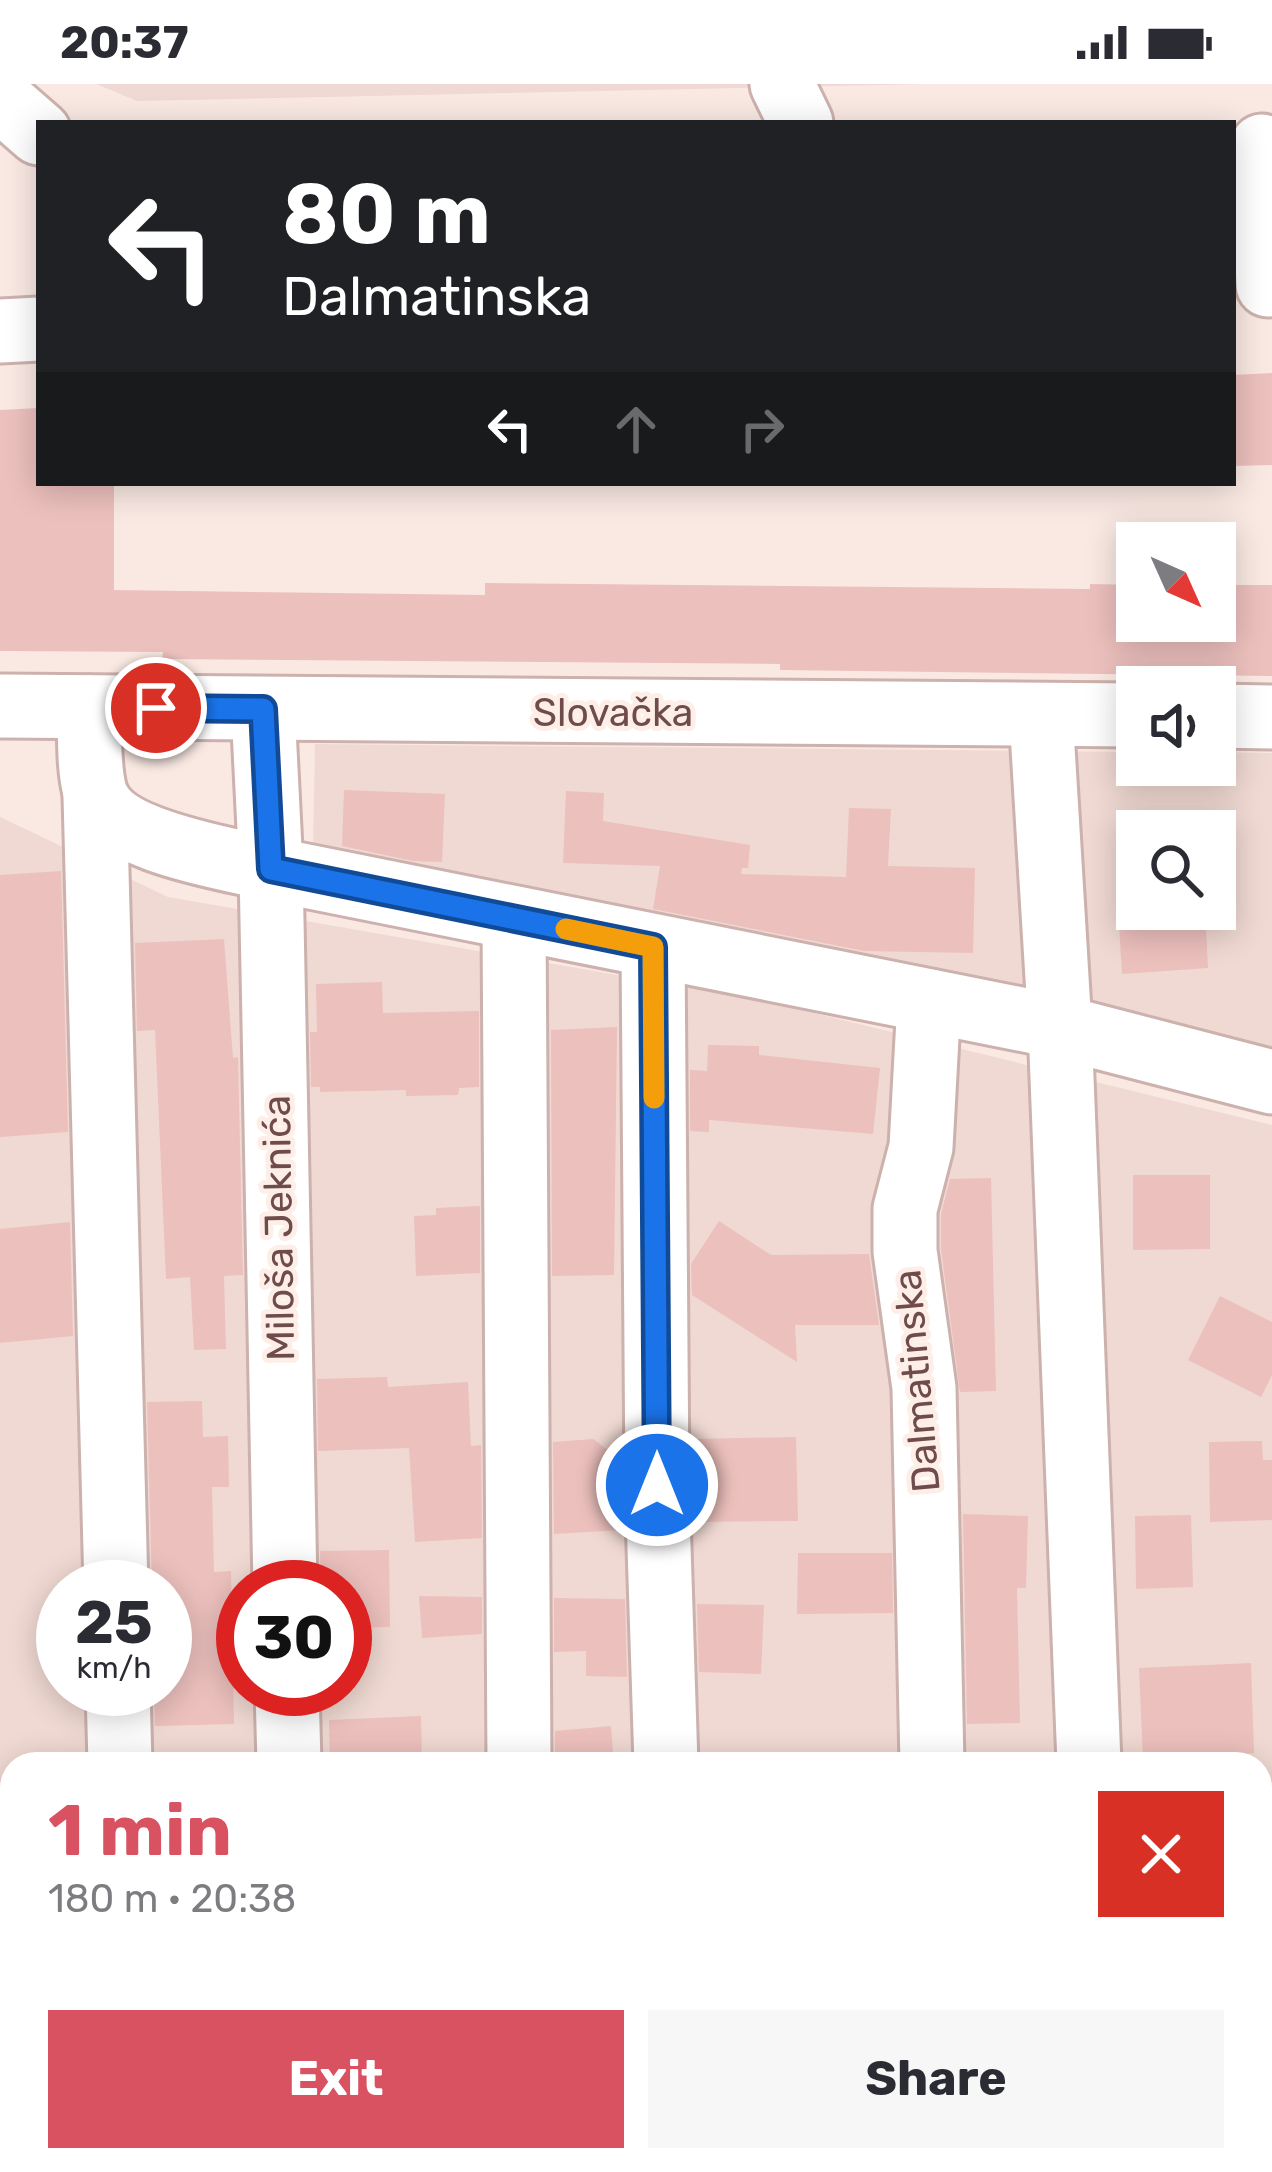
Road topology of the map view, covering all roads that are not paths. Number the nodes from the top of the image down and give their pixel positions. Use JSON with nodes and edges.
{"nodes":[{"id":1,"x":782,"y":84,"type":"edge"},
{"id":2,"x":0,"y":99,"type":"edge"},
{"id":3,"x":800,"y":120,"type":"edge"},
{"id":4,"x":36,"y":130,"type":"edge"},
{"id":5,"x":1256,"y":147,"type":"edge"},
{"id":6,"x":1258,"y":286,"type":"edge"},
{"id":7,"x":36,"y":329,"type":"edge"},
{"id":8,"x":0,"y":331,"type":"edge"},
{"id":9,"x":0,"y":706,"type":"edge"},
{"id":10,"x":88,"y":707,"type":"junction"},
{"id":11,"x":263,"y":709,"type":"junction"},
{"id":12,"x":1041,"y":715,"type":"junction"},
{"id":13,"x":1116,"y":716,"type":"edge"},
{"id":14,"x":1236,"y":716,"type":"edge"},
{"id":15,"x":1272,"y":717,"type":"edge"},
{"id":16,"x":95,"y":796,"type":"junction"},
{"id":17,"x":271,"y":869,"type":"junction"},
{"id":18,"x":514,"y":918,"type":"junction"},
{"id":19,"x":653,"y":947,"type":"junction"},
{"id":20,"x":929,"y":1000,"type":"junction"},
{"id":21,"x":1060,"y":1027,"type":"junction"},
{"id":22,"x":1272,"y":1082,"type":"edge"},
{"id":23,"x":115,"y":1560,"type":"edge"},
{"id":24,"x":284,"y":1560,"type":"edge"},
{"id":25,"x":119,"y":1716,"type":"edge"},
{"id":26,"x":288,"y":1716,"type":"edge"},
{"id":27,"x":120,"y":1752,"type":"edge"},
{"id":28,"x":289,"y":1752,"type":"edge"},
{"id":29,"x":519,"y":1752,"type":"edge"},
{"id":30,"x":666,"y":1752,"type":"edge"},
{"id":31,"x":932,"y":1752,"type":"edge"},
{"id":32,"x":1089,"y":1752,"type":"edge"}],
"edges":[{"from":1,"to":3,"type":"street"},
{"from":2,"to":4,"type":"street"},
{"from":5,"to":6,"type":"street"},
{"from":7,"to":8,"type":"street"},
{"from":9,"to":10,"type":"street"},
{"from":10,"to":11,"type":"street","name":"Slovačka"},
{"from":10,"to":16,"type":"street"},
{"from":11,"to":12,"type":"street","name":"Slovačka"},
{"from":11,"to":17,"type":"street"},
{"from":12,"to":13,"type":"street","name":"Slovačka"},
{"from":12,"to":21,"type":"street"},
{"from":14,"to":15,"type":"street"},
{"from":16,"to":17,"type":"street"},
{"from":16,"to":23,"type":"street"},
{"from":17,"to":18,"type":"street"},
{"from":17,"to":24,"type":"street","name":"Miloša Jeknića"},
{"from":18,"to":19,"type":"street"},
{"from":18,"to":29,"type":"street"},
{"from":19,"to":20,"type":"street"},
{"from":19,"to":30,"type":"street"},
{"from":20,"to":21,"type":"street"},
{"from":20,"to":31,"type":"street","name":"Dalmatinska"},
{"from":21,"to":22,"type":"street"},
{"from":21,"to":32,"type":"street"},
{"from":25,"to":27,"type":"street"},
{"from":26,"to":28,"type":"street"}]}
